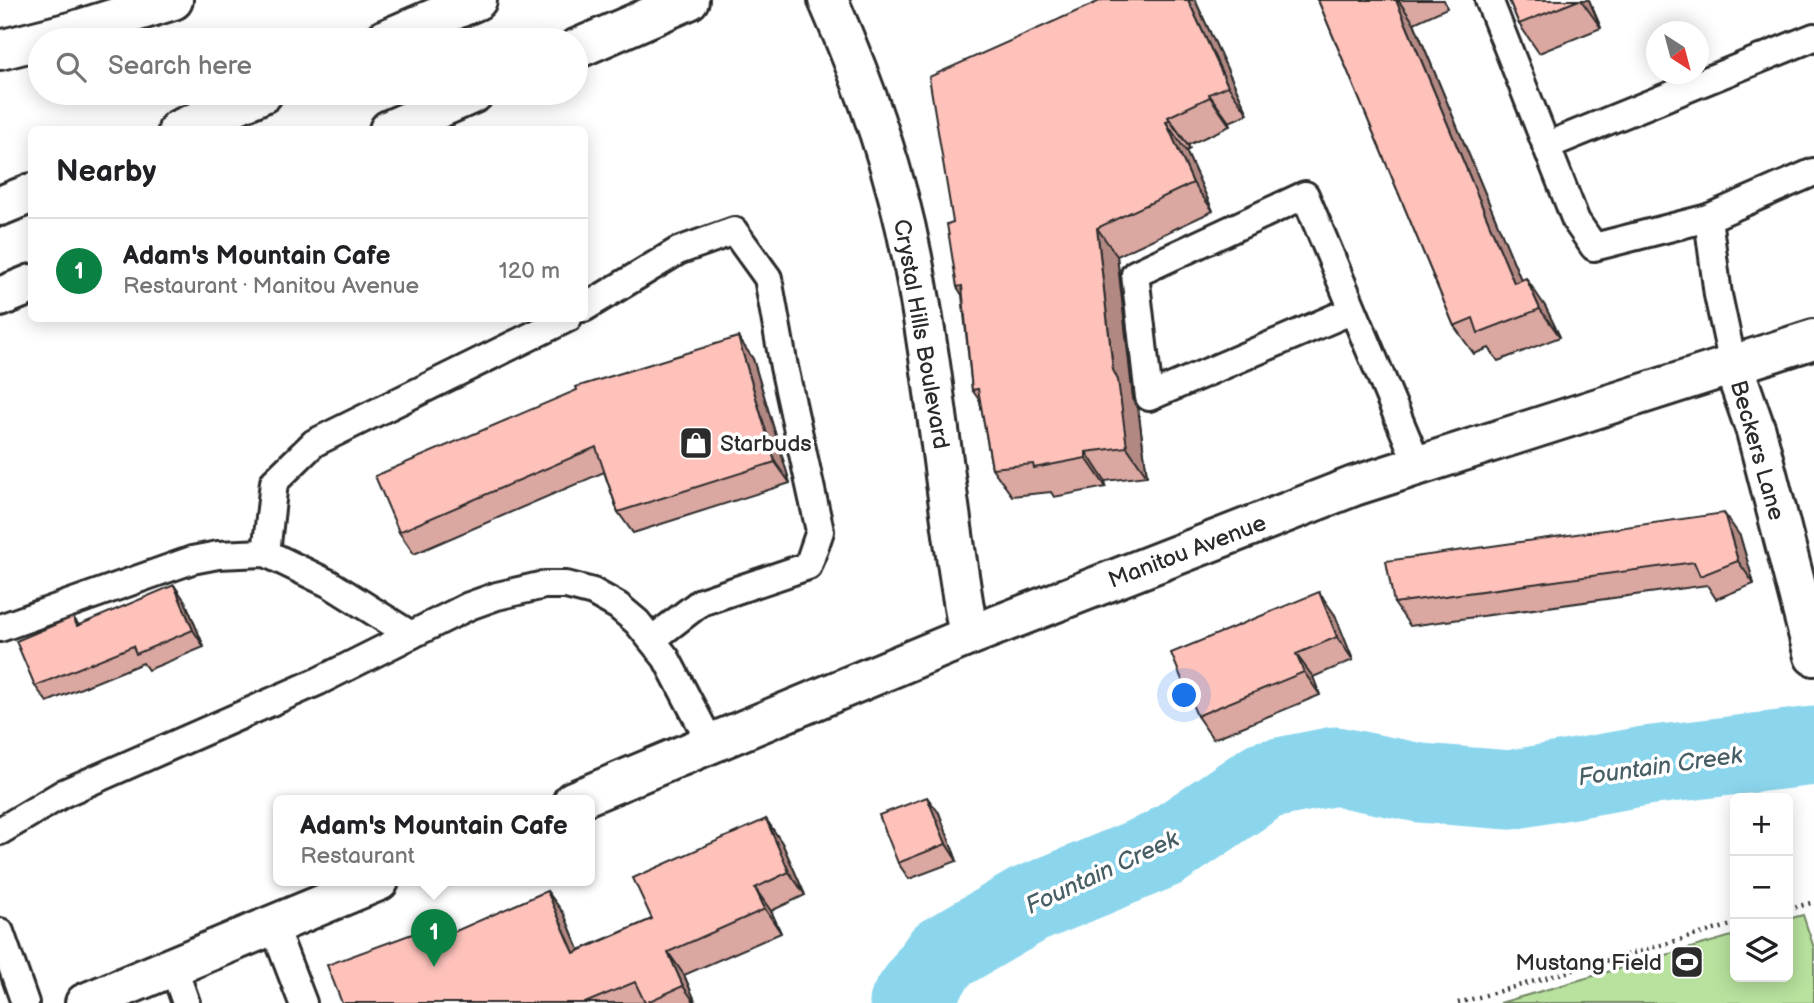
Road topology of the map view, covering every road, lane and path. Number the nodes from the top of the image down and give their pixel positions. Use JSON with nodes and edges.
{"nodes":[{"id":1,"x":173,"y":0,"type":"edge"},
{"id":2,"x":477,"y":0,"type":"edge"},
{"id":3,"x":828,"y":0,"type":"edge"},
{"id":4,"x":1489,"y":0,"type":"edge"},
{"id":5,"x":688,"y":1,"type":"edge"},
{"id":6,"x":85,"y":28,"type":"edge"},
{"id":7,"x":412,"y":28,"type":"edge"},
{"id":8,"x":1814,"y":37,"type":"edge"},
{"id":9,"x":28,"y":43,"type":"edge"},
{"id":10,"x":588,"y":44,"type":"edge"},
{"id":11,"x":0,"y":50,"type":"edge"},
{"id":12,"x":235,"y":105,"type":"edge"},
{"id":13,"x":446,"y":105,"type":"edge"},
{"id":14,"x":187,"y":126,"type":"edge"},
{"id":15,"x":398,"y":126,"type":"edge"},
{"id":16,"x":1546,"y":146,"type":"junction"},
{"id":17,"x":1814,"y":172,"type":"edge"},
{"id":18,"x":28,"y":195,"type":"edge"},
{"id":19,"x":0,"y":206,"type":"edge"},
{"id":20,"x":1708,"y":218,"type":"junction"},
{"id":21,"x":28,"y":286,"type":"edge"},
{"id":22,"x":0,"y":297,"type":"edge"},
{"id":23,"x":588,"y":306,"type":"edge"},
{"id":24,"x":1353,"y":310,"type":"junction"},
{"id":25,"x":560,"y":322,"type":"edge"},
{"id":26,"x":1814,"y":339,"type":"edge"},
{"id":27,"x":1733,"y":365,"type":"junction"},
{"id":28,"x":1418,"y":465,"type":"junction"},
{"id":29,"x":266,"y":553,"type":"junction"},
{"id":30,"x":0,"y":628,"type":"edge"},
{"id":31,"x":411,"y":635,"type":"junction"},
{"id":32,"x":969,"y":636,"type":"junction"},
{"id":33,"x":653,"y":639,"type":"junction"},
{"id":34,"x":1814,"y":656,"type":"edge"},
{"id":35,"x":711,"y":744,"type":"junction"},
{"id":36,"x":588,"y":795,"type":"edge"},
{"id":37,"x":0,"y":831,"type":"edge"},
{"id":38,"x":367,"y":886,"type":"edge"},
{"id":39,"x":1814,"y":904,"type":"edge"},
{"id":40,"x":1793,"y":907,"type":"edge"},
{"id":41,"x":273,"y":925,"type":"junction"},
{"id":42,"x":1730,"y":925,"type":"edge"},
{"id":43,"x":0,"y":932,"type":"edge"},
{"id":44,"x":173,"y":967,"type":"junction"},
{"id":45,"x":25,"y":1003,"type":"edge"},
{"id":46,"x":85,"y":1003,"type":"edge"},
{"id":47,"x":186,"y":1003,"type":"edge"},
{"id":48,"x":303,"y":1003,"type":"edge"},
{"id":49,"x":1458,"y":1003,"type":"edge"}],
"edges":[{"from":1,"to":6,"type":"main road"},
{"from":2,"to":7,"type":"main road"},
{"from":3,"to":32,"type":"main road","name":"Crystal Hills Boulevard"},
{"from":4,"to":16,"type":"lane"},
{"from":5,"to":10,"type":"main road"},
{"from":8,"to":16,"type":"lane"},
{"from":9,"to":11,"type":"main road"},
{"from":12,"to":14,"type":"main road"},
{"from":13,"to":15,"type":"main road"},
{"from":16,"to":20,"type":"lane"},
{"from":17,"to":20,"type":"lane"},
{"from":18,"to":19,"type":"main road"},
{"from":20,"to":27,"type":"lane"},
{"from":21,"to":22,"type":"main road"},
{"from":23,"to":33,"type":"lane"},
{"from":24,"to":24,"type":"lane"},
{"from":24,"to":28,"type":"lane"},
{"from":25,"to":29,"type":"lane"},
{"from":26,"to":27,"type":"main road","name":"Manitou Avenue"},
{"from":27,"to":28,"type":"main road","name":"Manitou Avenue"},
{"from":27,"to":34,"type":"main road","name":"Beckers Lane"},
{"from":28,"to":32,"type":"main road","name":"Manitou Avenue"},
{"from":29,"to":30,"type":"lane"},
{"from":29,"to":31,"type":"lane"},
{"from":31,"to":33,"type":"lane"},
{"from":31,"to":37,"type":"lane"},
{"from":32,"to":35,"type":"main road","name":"Manitou Avenue"},
{"from":33,"to":35,"type":"lane"},
{"from":35,"to":36,"type":"main road","name":"Manitou Avenue"},
{"from":38,"to":41,"type":"main road"},
{"from":39,"to":40,"type":"path"},
{"from":41,"to":44,"type":"main road"},
{"from":41,"to":48,"type":"lane"},
{"from":42,"to":49,"type":"path"},
{"from":43,"to":45,"type":"lane"},
{"from":44,"to":46,"type":"main road"},
{"from":44,"to":47,"type":"lane"}]}
